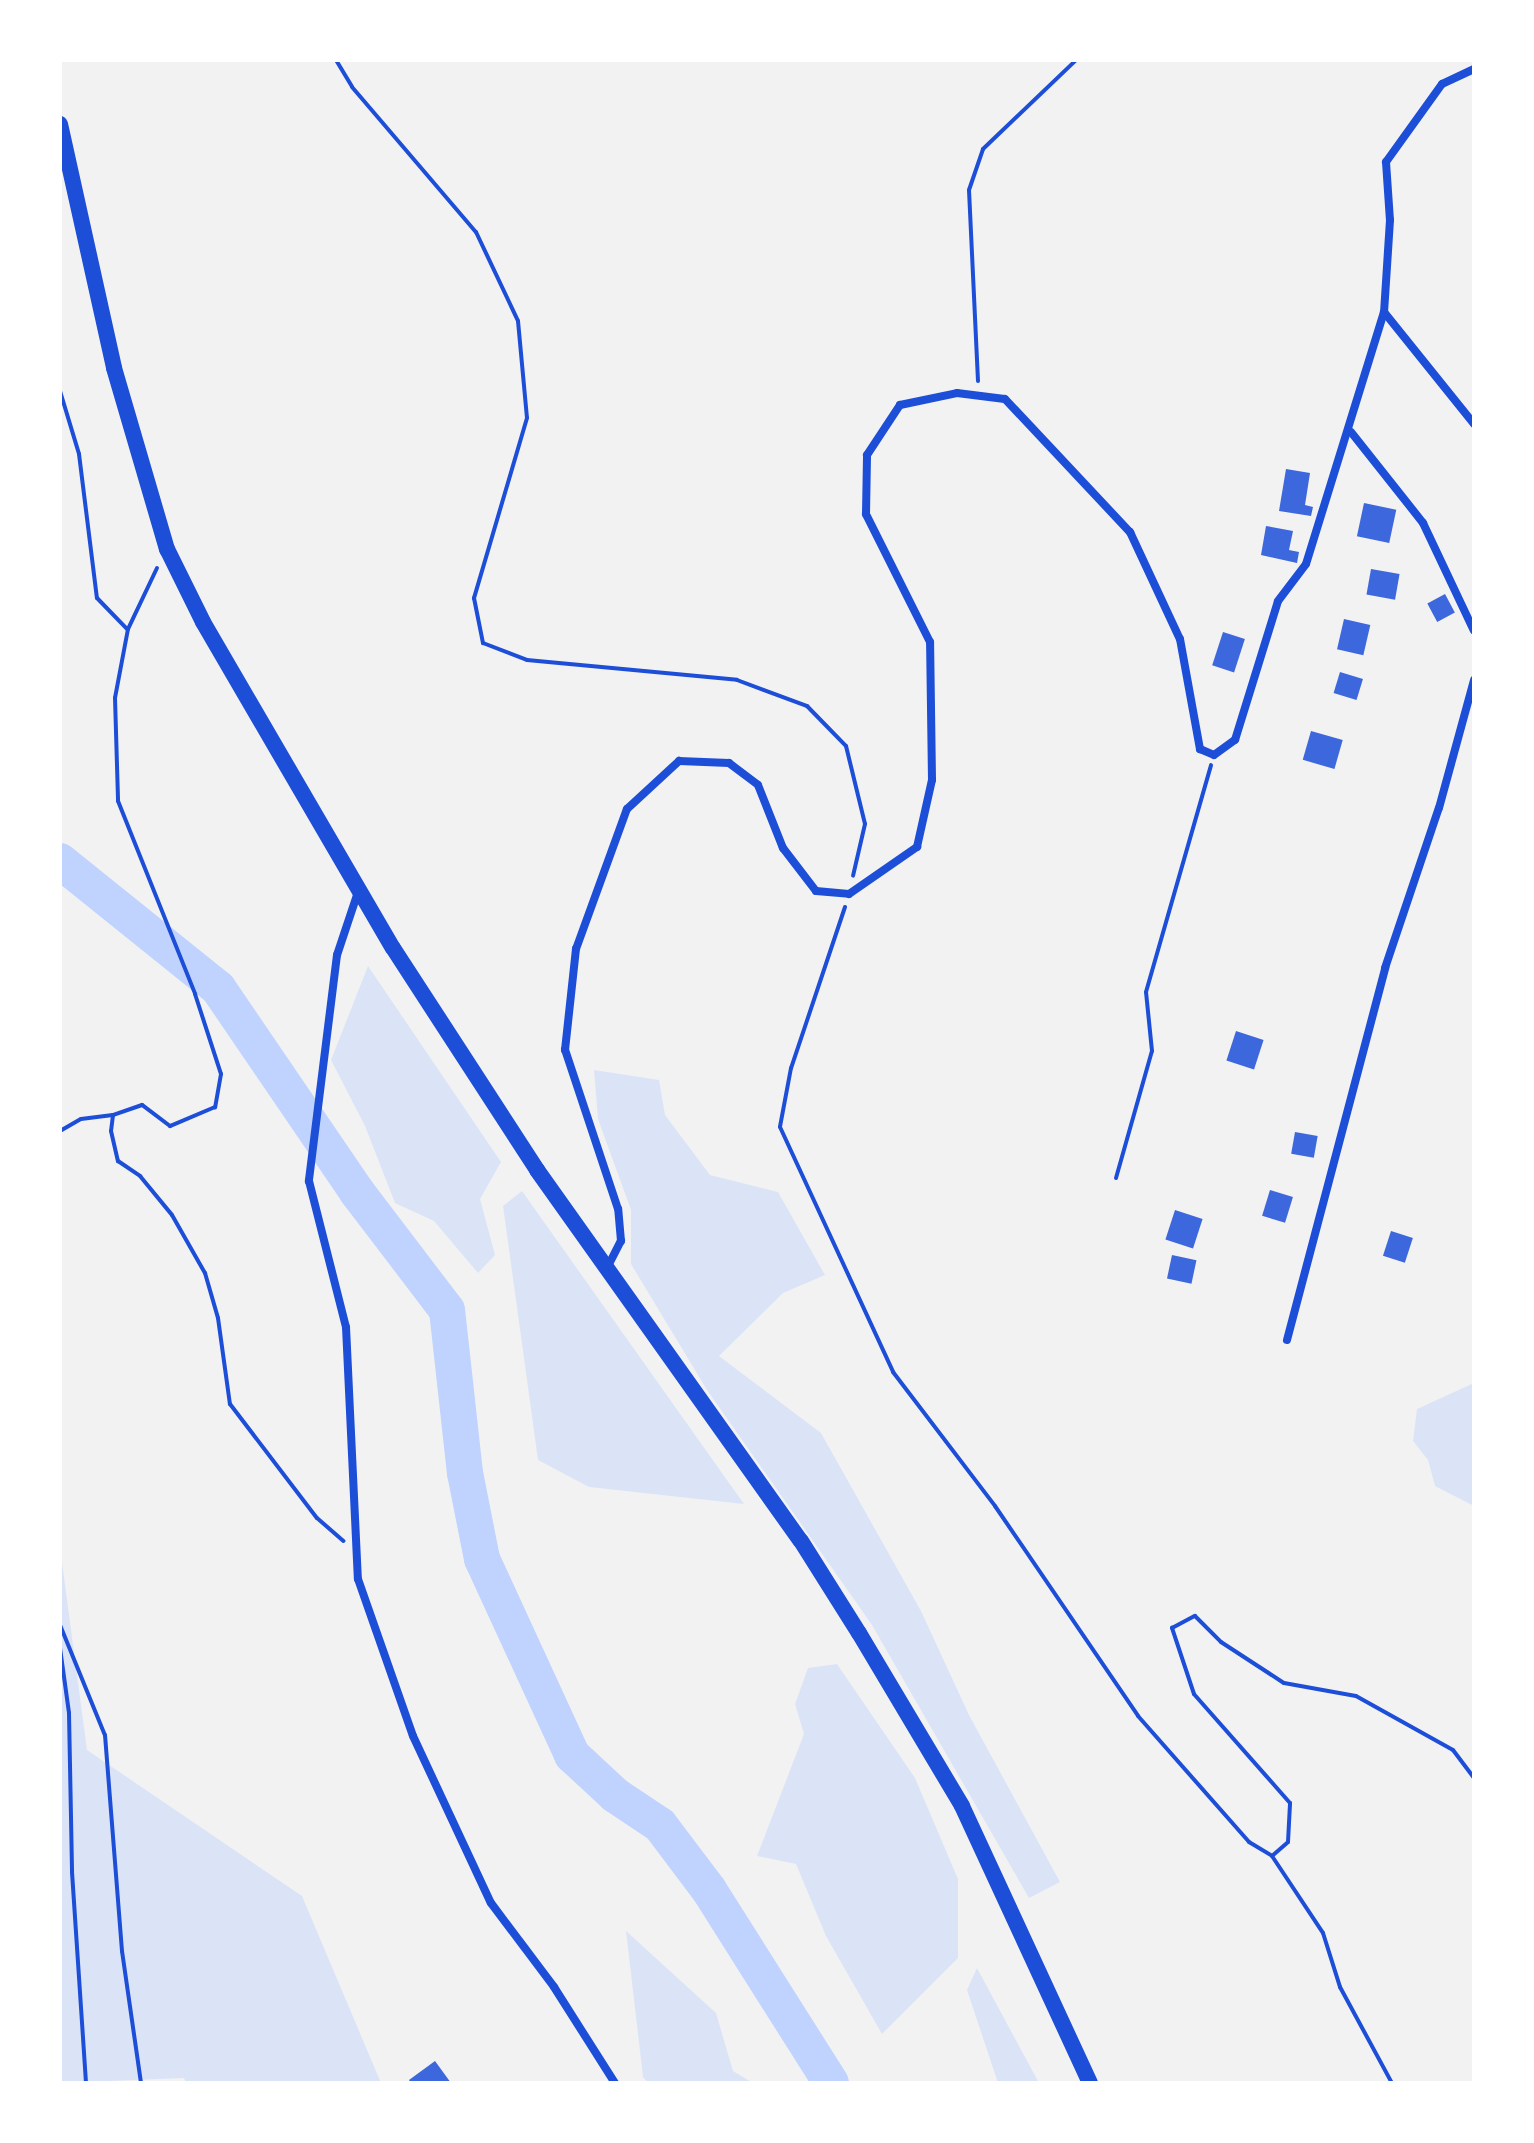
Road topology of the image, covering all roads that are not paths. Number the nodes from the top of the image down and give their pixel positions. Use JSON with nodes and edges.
{"nodes":[{"id":1,"x":1474,"y":69,"type":"edge"},
{"id":2,"x":60,"y":124,"type":"edge"},
{"id":3,"x":1384,"y":312,"type":"junction"},
{"id":4,"x":1474,"y":424,"type":"edge"},
{"id":5,"x":1351,"y":432,"type":"junction"},
{"id":6,"x":1474,"y":631,"type":"edge"},
{"id":7,"x":1474,"y":680,"type":"edge"},
{"id":8,"x":358,"y":892,"type":"junction"},
{"id":9,"x":606,"y":1271,"type":"junction"},
{"id":10,"x":1287,"y":1340,"type":"dead end"},
{"id":11,"x":615,"y":2083,"type":"edge"},
{"id":12,"x":1090,"y":2083,"type":"edge"}],
"edges":[{"from":1,"to":3,"type":"street"},
{"from":2,"to":8,"type":"main road"},
{"from":3,"to":4,"type":"street"},
{"from":3,"to":5,"type":"street"},
{"from":5,"to":6,"type":"street"},
{"from":5,"to":9,"type":"street"},
{"from":7,"to":10,"type":"street"},
{"from":8,"to":9,"type":"main road"},
{"from":8,"to":11,"type":"street"},
{"from":9,"to":12,"type":"main road"}]}
